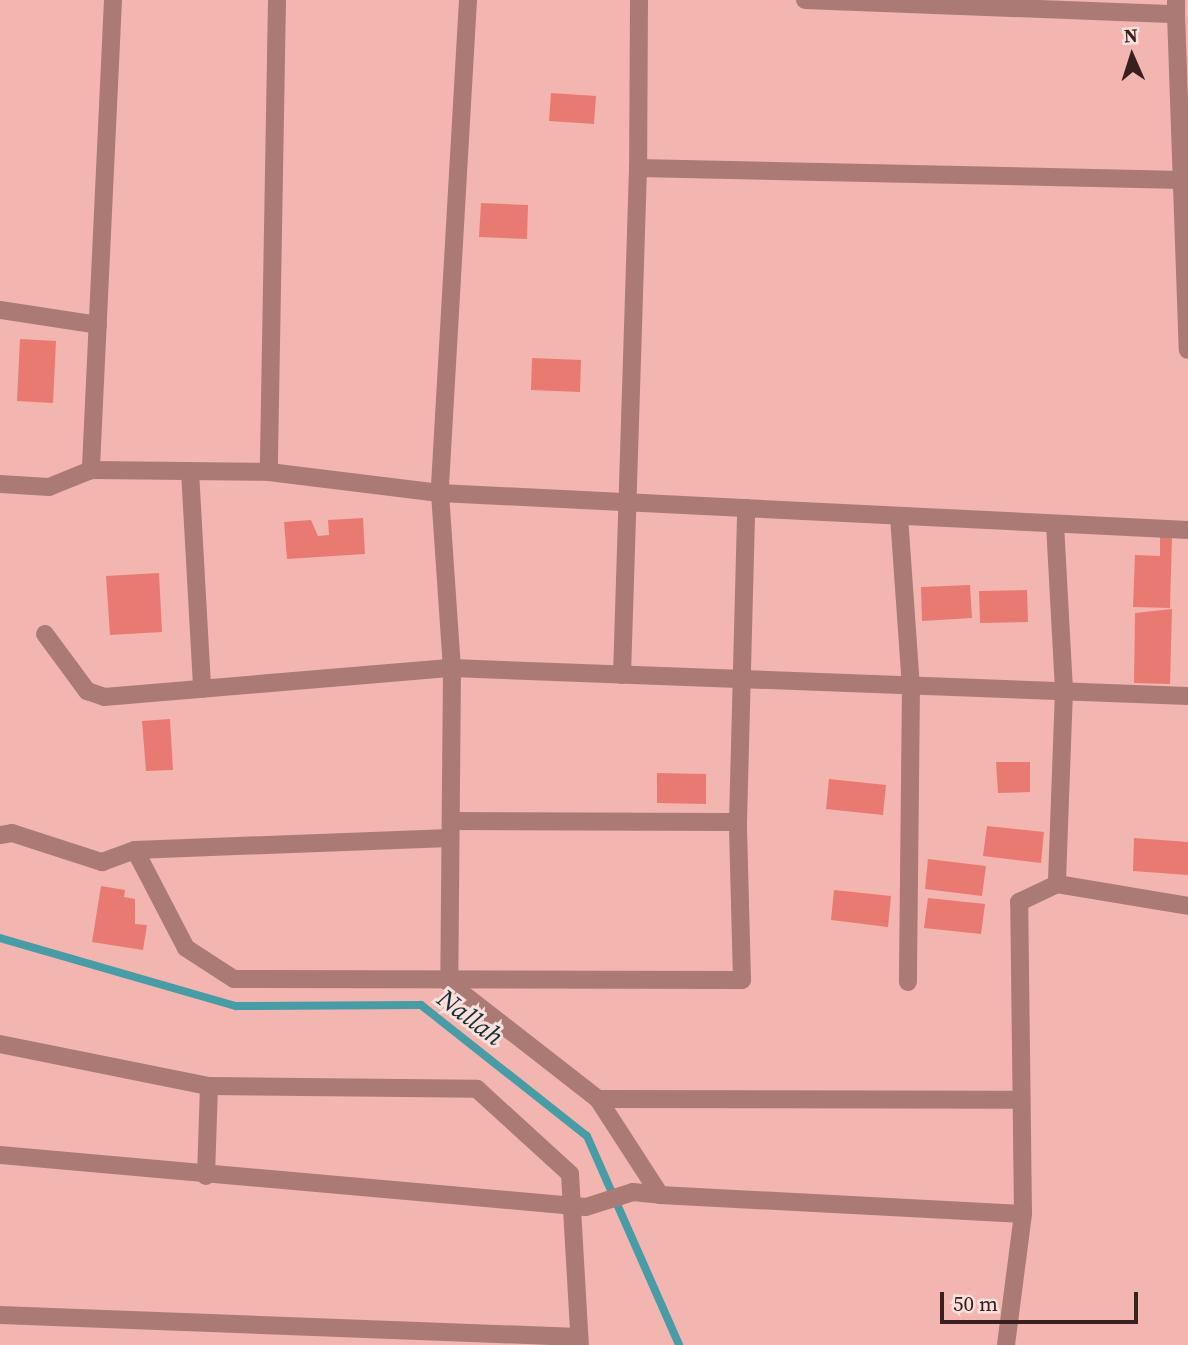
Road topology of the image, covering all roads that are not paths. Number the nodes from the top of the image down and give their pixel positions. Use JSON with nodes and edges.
{"nodes":[{"id":1,"x":113,"y":0,"type":"edge"},
{"id":2,"x":277,"y":0,"type":"edge"},
{"id":3,"x":468,"y":0,"type":"edge"},
{"id":4,"x":639,"y":0,"type":"edge"},
{"id":5,"x":805,"y":0,"type":"edge"},
{"id":6,"x":1176,"y":7,"type":"edge"},
{"id":7,"x":638,"y":168,"type":"junction"},
{"id":8,"x":1183,"y":180,"type":"junction"},
{"id":9,"x":0,"y":310,"type":"edge"},
{"id":10,"x":98,"y":325,"type":"junction"},
{"id":11,"x":1188,"y":350,"type":"edge"},
{"id":12,"x":91,"y":470,"type":"junction"},
{"id":13,"x":190,"y":471,"type":"junction"},
{"id":14,"x":269,"y":472,"type":"junction"},
{"id":15,"x":0,"y":484,"type":"edge"},
{"id":16,"x":440,"y":493,"type":"junction"},
{"id":17,"x":631,"y":503,"type":"junction"},
{"id":18,"x":746,"y":508,"type":"junction"},
{"id":19,"x":899,"y":516,"type":"junction"},
{"id":20,"x":1055,"y":524,"type":"junction"},
{"id":21,"x":1188,"y":530,"type":"edge"},
{"id":22,"x":45,"y":634,"type":"dead end"},
{"id":23,"x":452,"y":668,"type":"junction"},
{"id":24,"x":622,"y":676,"type":"junction"},
{"id":25,"x":740,"y":680,"type":"junction"},
{"id":26,"x":911,"y":687,"type":"junction"},
{"id":27,"x":202,"y":689,"type":"junction"},
{"id":28,"x":1064,"y":690,"type":"junction"},
{"id":29,"x":1188,"y":696,"type":"edge"},
{"id":30,"x":0,"y":817,"type":"edge"},
{"id":31,"x":738,"y":822,"type":"junction"},
{"id":32,"x":451,"y":830,"type":"junction"},
{"id":33,"x":6,"y":834,"type":"edge"},
{"id":34,"x":135,"y":850,"type":"junction"},
{"id":35,"x":1058,"y":884,"type":"junction"},
{"id":36,"x":1188,"y":906,"type":"edge"},
{"id":37,"x":908,"y":982,"type":"dead end"},
{"id":38,"x":449,"y":983,"type":"junction"},
{"id":39,"x":0,"y":1044,"type":"edge"},
{"id":40,"x":209,"y":1086,"type":"junction"},
{"id":41,"x":598,"y":1098,"type":"junction"},
{"id":42,"x":1021,"y":1100,"type":"junction"},
{"id":43,"x":0,"y":1155,"type":"edge"},
{"id":44,"x":206,"y":1176,"type":"junction"},
{"id":45,"x":660,"y":1195,"type":"junction"},
{"id":46,"x":580,"y":1206,"type":"junction"},
{"id":47,"x":1023,"y":1214,"type":"junction"},
{"id":48,"x":0,"y":1315,"type":"edge"},
{"id":49,"x":580,"y":1341,"type":"edge"},
{"id":50,"x":1006,"y":1345,"type":"edge"}],
"edges":[{"from":1,"to":10,"type":"street"},
{"from":2,"to":14,"type":"street"},
{"from":3,"to":16,"type":"street"},
{"from":4,"to":7,"type":"street"},
{"from":5,"to":6,"type":"street"},
{"from":6,"to":8,"type":"street"},
{"from":7,"to":8,"type":"street"},
{"from":7,"to":17,"type":"street"},
{"from":8,"to":11,"type":"street"},
{"from":9,"to":10,"type":"street"},
{"from":10,"to":12,"type":"street"},
{"from":12,"to":13,"type":"street"},
{"from":12,"to":15,"type":"street"},
{"from":13,"to":14,"type":"street"},
{"from":13,"to":27,"type":"street"},
{"from":14,"to":16,"type":"street"},
{"from":16,"to":17,"type":"street"},
{"from":16,"to":23,"type":"street"},
{"from":17,"to":18,"type":"street"},
{"from":17,"to":24,"type":"street"},
{"from":18,"to":19,"type":"street"},
{"from":18,"to":25,"type":"street"},
{"from":19,"to":20,"type":"street"},
{"from":19,"to":26,"type":"street"},
{"from":20,"to":21,"type":"street"},
{"from":20,"to":28,"type":"street"},
{"from":22,"to":27,"type":"street"},
{"from":23,"to":24,"type":"street"},
{"from":23,"to":27,"type":"street"},
{"from":23,"to":32,"type":"street"},
{"from":24,"to":25,"type":"street"},
{"from":25,"to":26,"type":"street"},
{"from":25,"to":31,"type":"street"},
{"from":26,"to":28,"type":"street"},
{"from":26,"to":37,"type":"street"},
{"from":28,"to":29,"type":"street"},
{"from":28,"to":35,"type":"street"},
{"from":30,"to":33,"type":"street"},
{"from":31,"to":32,"type":"street"},
{"from":31,"to":38,"type":"street"},
{"from":32,"to":34,"type":"street"},
{"from":32,"to":38,"type":"street"},
{"from":33,"to":34,"type":"street"},
{"from":34,"to":38,"type":"street"},
{"from":35,"to":36,"type":"street"},
{"from":35,"to":42,"type":"street"},
{"from":38,"to":41,"type":"street"},
{"from":39,"to":40,"type":"street"},
{"from":40,"to":44,"type":"street"},
{"from":40,"to":46,"type":"street"},
{"from":41,"to":42,"type":"street"},
{"from":41,"to":45,"type":"street"},
{"from":42,"to":47,"type":"street"},
{"from":43,"to":44,"type":"street"},
{"from":44,"to":46,"type":"street"},
{"from":45,"to":46,"type":"street"},
{"from":45,"to":47,"type":"street"},
{"from":46,"to":49,"type":"street"},
{"from":47,"to":50,"type":"street"},
{"from":48,"to":49,"type":"street"}]}
